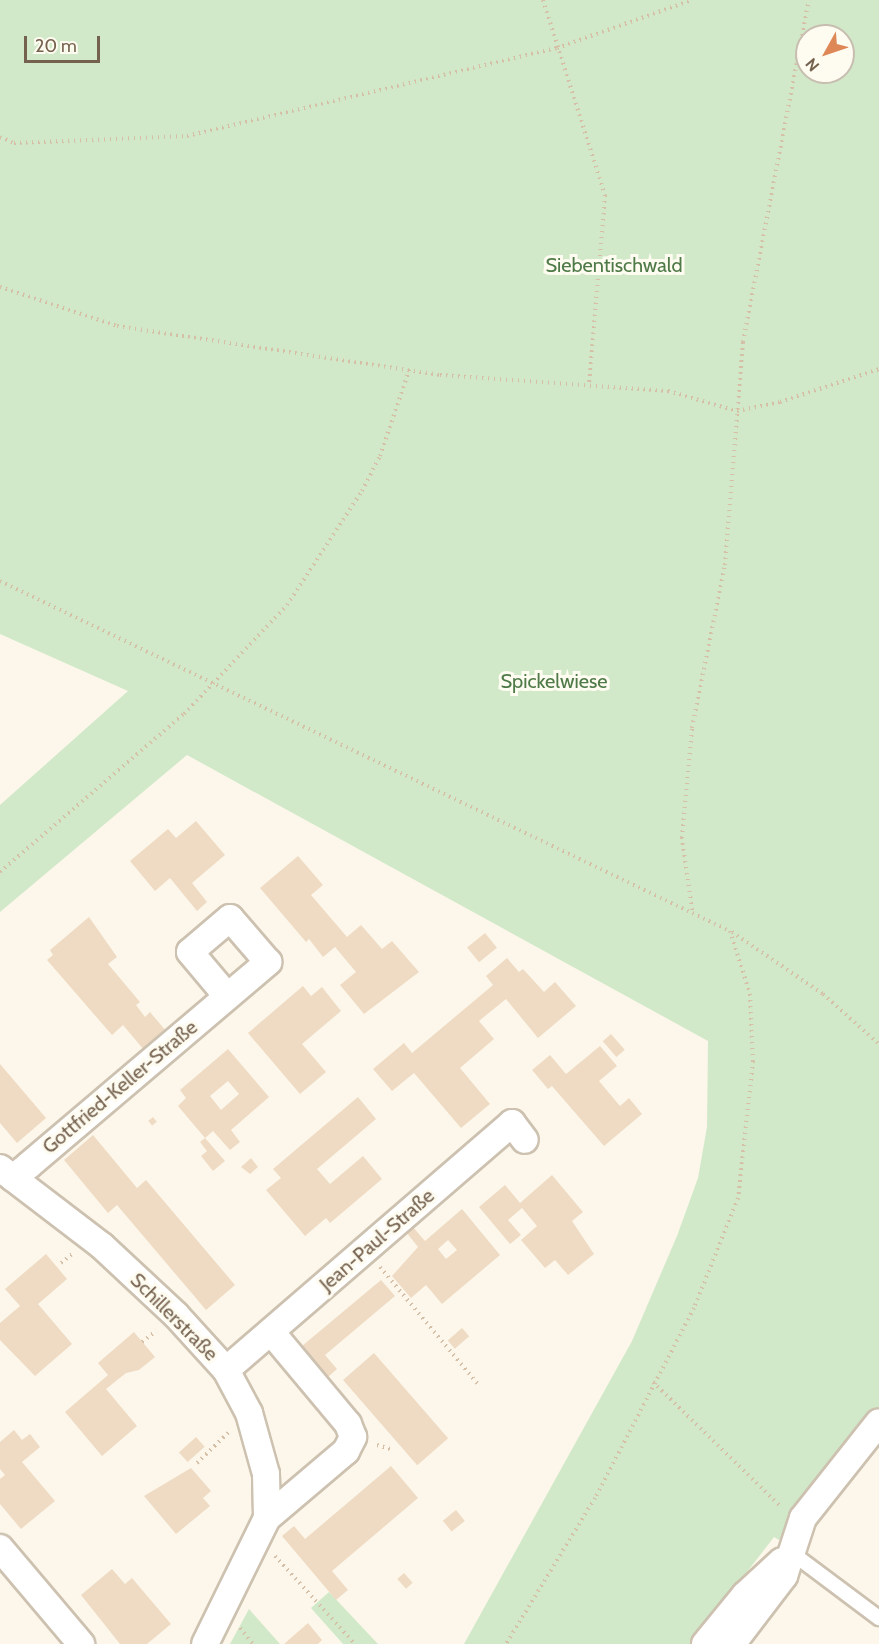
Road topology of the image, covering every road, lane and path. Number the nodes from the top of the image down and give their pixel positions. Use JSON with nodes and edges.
{"nodes":[{"id":1,"x":543,"y":0,"type":"edge"},
{"id":2,"x":692,"y":0,"type":"edge"},
{"id":3,"x":809,"y":0,"type":"edge"},
{"id":4,"x":557,"y":48,"type":"junction"},
{"id":5,"x":0,"y":137,"type":"edge"},
{"id":6,"x":0,"y":287,"type":"edge"},
{"id":7,"x":410,"y":368,"type":"junction"},
{"id":8,"x":879,"y":369,"type":"edge"},
{"id":9,"x":589,"y":385,"type":"junction"},
{"id":10,"x":737,"y":411,"type":"junction"},
{"id":11,"x":0,"y":581,"type":"edge"},
{"id":12,"x":211,"y":684,"type":"junction"},
{"id":13,"x":0,"y":872,"type":"edge"},
{"id":14,"x":692,"y":910,"type":"junction"},
{"id":15,"x":730,"y":931,"type":"junction"},
{"id":16,"x":227,"y":996,"type":"dead end"},
{"id":17,"x":879,"y":1044,"type":"edge"},
{"id":18,"x":525,"y":1140,"type":"dead end"},
{"id":19,"x":7,"y":1173,"type":"edge"},
{"id":20,"x":365,"y":1249,"type":"junction"},
{"id":21,"x":272,"y":1333,"type":"junction"},
{"id":22,"x":226,"y":1370,"type":"junction"},
{"id":23,"x":653,"y":1382,"type":"junction"},
{"id":24,"x":478,"y":1384,"type":"dead end"},
{"id":25,"x":249,"y":1413,"type":"junction"},
{"id":26,"x":879,"y":1422,"type":"edge"},
{"id":27,"x":197,"y":1462,"type":"dead end"},
{"id":28,"x":800,"y":1525,"type":"junction"},
{"id":29,"x":263,"y":1528,"type":"junction"},
{"id":30,"x":0,"y":1548,"type":"edge"},
{"id":31,"x":792,"y":1553,"type":"junction"},
{"id":32,"x":879,"y":1618,"type":"edge"},
{"id":33,"x":81,"y":1644,"type":"edge"},
{"id":34,"x":205,"y":1644,"type":"edge"},
{"id":35,"x":355,"y":1644,"type":"edge"},
{"id":36,"x":506,"y":1644,"type":"edge"},
{"id":37,"x":705,"y":1644,"type":"edge"},
{"id":38,"x":732,"y":1644,"type":"edge"}],
"edges":[{"from":1,"to":4,"type":"path"},
{"from":2,"to":4,"type":"path"},
{"from":3,"to":10,"type":"path"},
{"from":4,"to":5,"type":"path"},
{"from":4,"to":9,"type":"path"},
{"from":6,"to":7,"type":"path"},
{"from":7,"to":9,"type":"path"},
{"from":7,"to":12,"type":"path"},
{"from":8,"to":10,"type":"path"},
{"from":9,"to":10,"type":"path"},
{"from":10,"to":14,"type":"path"},
{"from":11,"to":12,"type":"path"},
{"from":12,"to":13,"type":"path"},
{"from":12,"to":14,"type":"path"},
{"from":14,"to":15,"type":"path"},
{"from":15,"to":17,"type":"path"},
{"from":15,"to":23,"type":"path"},
{"from":16,"to":19,"type":"street","name":"Gottfried-Keller-Straße"},
{"from":18,"to":20,"type":"street","name":"Jean-Paul-Straße"},
{"from":19,"to":22,"type":"street","name":"Schillerstraße"},
{"from":20,"to":21,"type":"street","name":"Jean-Paul-Straße"},
{"from":20,"to":24,"type":"path"},
{"from":21,"to":22,"type":"street","name":"Jean-Paul-Straße"},
{"from":21,"to":29,"type":"street","name":"Schillerstraße"},
{"from":22,"to":25,"type":"street","name":"Schillerstraße"},
{"from":23,"to":28,"type":"path"},
{"from":23,"to":36,"type":"path"},
{"from":25,"to":27,"type":"path"},
{"from":25,"to":29,"type":"street","name":"Schillerstraße"},
{"from":26,"to":28,"type":"street"},
{"from":28,"to":31,"type":"street"},
{"from":29,"to":34,"type":"street","name":"Schillerstraße"},
{"from":29,"to":35,"type":"path"},
{"from":30,"to":33,"type":"street"},
{"from":31,"to":32,"type":"lane"},
{"from":31,"to":37,"type":"street"},
{"from":31,"to":38,"type":"street"}]}
